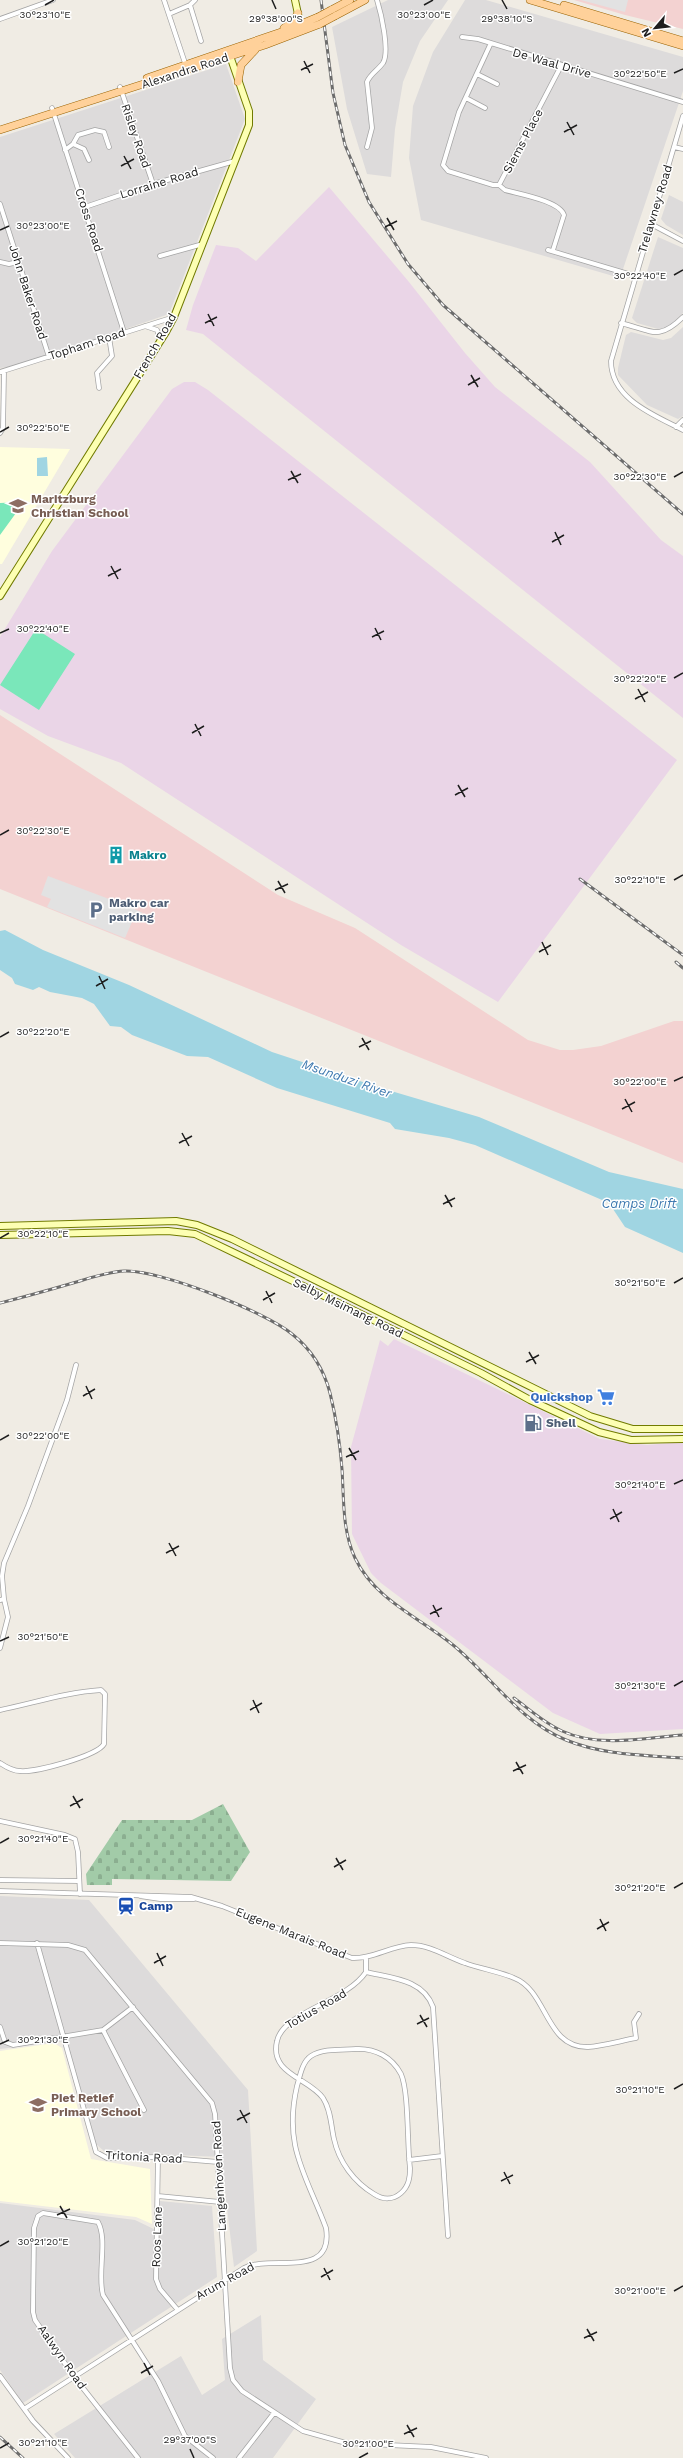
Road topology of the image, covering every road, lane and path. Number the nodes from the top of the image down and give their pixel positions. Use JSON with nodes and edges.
{"nodes":[{"id":1,"x":53,"y":0,"type":"edge"},
{"id":2,"x":164,"y":0,"type":"edge"},
{"id":3,"x":195,"y":0,"type":"edge"},
{"id":4,"x":295,"y":0,"type":"edge"},
{"id":5,"x":350,"y":0,"type":"edge"},
{"id":6,"x":364,"y":0,"type":"edge"},
{"id":7,"x":377,"y":0,"type":"edge"},
{"id":8,"x":530,"y":0,"type":"edge"},
{"id":9,"x":545,"y":0,"type":"edge"},
{"id":10,"x":190,"y":5,"type":"junction"},
{"id":11,"x":298,"y":13,"type":"junction"},
{"id":12,"x":333,"y":13,"type":"junction"},
{"id":13,"x":169,"y":14,"type":"junction"},
{"id":14,"x":0,"y":18,"type":"edge"},
{"id":15,"x":302,"y":29,"type":"junction"},
{"id":16,"x":280,"y":33,"type":"junction"},
{"id":17,"x":462,"y":37,"type":"dead end"},
{"id":18,"x":201,"y":41,"type":"dead end"},
{"id":19,"x":683,"y":41,"type":"edge"},
{"id":20,"x":490,"y":45,"type":"junction"},
{"id":21,"x":683,"y":46,"type":"edge"},
{"id":22,"x":256,"y":48,"type":"junction"},
{"id":23,"x":229,"y":54,"type":"junction"},
{"id":24,"x":561,"y":66,"type":"junction"},
{"id":25,"x":187,"y":68,"type":"junction"},
{"id":26,"x":477,"y":74,"type":"junction"},
{"id":27,"x":238,"y":82,"type":"junction"},
{"id":28,"x":497,"y":84,"type":"dead end"},
{"id":29,"x":120,"y":89,"type":"junction"},
{"id":30,"x":466,"y":98,"type":"junction"},
{"id":31,"x":683,"y":102,"type":"edge"},
{"id":32,"x":485,"y":108,"type":"dead end"},
{"id":33,"x":53,"y":110,"type":"junction"},
{"id":34,"x":683,"y":116,"type":"edge"},
{"id":35,"x":0,"y":126,"type":"edge"},
{"id":36,"x":0,"y":130,"type":"edge"},
{"id":37,"x":73,"y":144,"type":"junction"},
{"id":38,"x":674,"y":146,"type":"junction"},
{"id":39,"x":109,"y":147,"type":"dead end"},
{"id":40,"x":366,"y":148,"type":"dead end"},
{"id":41,"x":683,"y":149,"type":"edge"},
{"id":42,"x":65,"y":150,"type":"junction"},
{"id":43,"x":89,"y":160,"type":"dead end"},
{"id":44,"x":235,"y":161,"type":"junction"},
{"id":45,"x":153,"y":184,"type":"junction"},
{"id":46,"x":500,"y":185,"type":"junction"},
{"id":47,"x":0,"y":204,"type":"edge"},
{"id":48,"x":85,"y":207,"type":"junction"},
{"id":49,"x":651,"y":224,"type":"junction"},
{"id":50,"x":683,"y":241,"type":"edge"},
{"id":51,"x":203,"y":244,"type":"junction"},
{"id":52,"x":548,"y":250,"type":"dead end"},
{"id":53,"x":554,"y":250,"type":"junction"},
{"id":54,"x":160,"y":256,"type":"dead end"},
{"id":55,"x":0,"y":262,"type":"edge"},
{"id":56,"x":18,"y":262,"type":"junction"},
{"id":57,"x":635,"y":276,"type":"junction"},
{"id":58,"x":174,"y":317,"type":"junction"},
{"id":59,"x":683,"y":317,"type":"edge"},
{"id":60,"x":621,"y":322,"type":"junction"},
{"id":61,"x":145,"y":326,"type":"junction"},
{"id":62,"x":124,"y":332,"type":"junction"},
{"id":63,"x":109,"y":337,"type":"junction"},
{"id":64,"x":160,"y":342,"type":"junction"},
{"id":65,"x":48,"y":357,"type":"junction"},
{"id":66,"x":2,"y":372,"type":"edge"},
{"id":67,"x":99,"y":388,"type":"dead end"},
{"id":68,"x":683,"y":420,"type":"edge"},
{"id":69,"x":676,"y":427,"type":"junction"},
{"id":70,"x":683,"y":430,"type":"edge"},
{"id":71,"x":0,"y":433,"type":"edge"},
{"id":72,"x":0,"y":596,"type":"edge"},
{"id":73,"x":0,"y":1226,"type":"edge"},
{"id":74,"x":0,"y":1235,"type":"edge"},
{"id":75,"x":76,"y":1365,"type":"dead end"},
{"id":76,"x":683,"y":1429,"type":"edge"},
{"id":77,"x":683,"y":1439,"type":"edge"},
{"id":78,"x":2,"y":1599,"type":"edge"},
{"id":79,"x":0,"y":1648,"type":"edge"},
{"id":80,"x":0,"y":1710,"type":"edge"},
{"id":81,"x":0,"y":1763,"type":"edge"},
{"id":82,"x":0,"y":1822,"type":"edge"},
{"id":83,"x":0,"y":1880,"type":"edge"},
{"id":84,"x":79,"y":1881,"type":"junction"},
{"id":85,"x":0,"y":1891,"type":"edge"},
{"id":86,"x":80,"y":1894,"type":"junction"},
{"id":87,"x":0,"y":1943,"type":"edge"},
{"id":88,"x":37,"y":1943,"type":"junction"},
{"id":89,"x":366,"y":1958,"type":"junction"},
{"id":90,"x":366,"y":1972,"type":"junction"},
{"id":91,"x":133,"y":2007,"type":"junction"},
{"id":92,"x":639,"y":2014,"type":"dead end"},
{"id":93,"x":0,"y":2027,"type":"edge"},
{"id":94,"x":103,"y":2030,"type":"junction"},
{"id":95,"x":64,"y":2036,"type":"junction"},
{"id":96,"x":299,"y":2080,"type":"junction"},
{"id":97,"x":144,"y":2110,"type":"dead end"},
{"id":98,"x":442,"y":2156,"type":"junction"},
{"id":99,"x":158,"y":2157,"type":"junction"},
{"id":100,"x":409,"y":2160,"type":"junction"},
{"id":101,"x":218,"y":2162,"type":"junction"},
{"id":102,"x":158,"y":2196,"type":"junction"},
{"id":103,"x":220,"y":2202,"type":"junction"},
{"id":104,"x":448,"y":2236,"type":"dead end"},
{"id":105,"x":224,"y":2279,"type":"junction"},
{"id":106,"x":177,"y":2309,"type":"junction"},
{"id":107,"x":133,"y":2339,"type":"junction"},
{"id":108,"x":0,"y":2376,"type":"edge"},
{"id":109,"x":75,"y":2378,"type":"junction"},
{"id":110,"x":24,"y":2409,"type":"junction"},
{"id":111,"x":274,"y":2413,"type":"junction"},
{"id":112,"x":68,"y":2458,"type":"edge"},
{"id":113,"x":138,"y":2458,"type":"edge"},
{"id":114,"x":213,"y":2458,"type":"edge"},
{"id":115,"x":239,"y":2458,"type":"edge"},
{"id":116,"x":486,"y":2458,"type":"edge"}],
"edges":[{"from":1,"to":14,"type":"street"},
{"from":2,"to":13,"type":"street"},
{"from":3,"to":10,"type":"street"},
{"from":4,"to":11,"type":"main road"},
{"from":5,"to":12,"type":"main road","name":"Alexandra Road"},
{"from":6,"to":12,"type":"main road","name":"Alexandra Road"},
{"from":7,"to":40,"type":"street"},
{"from":8,"to":21,"type":"main road"},
{"from":9,"to":19,"type":"main road"},
{"from":10,"to":13,"type":"street"},
{"from":10,"to":18,"type":"street"},
{"from":11,"to":15,"type":"main road"},
{"from":11,"to":16,"type":"main road"},
{"from":12,"to":15,"type":"main road","name":"Alexandra Road","bridge":true},
{"from":13,"to":25,"type":"street"},
{"from":15,"to":16,"type":"main road","name":"Alexandra Road"},
{"from":15,"to":22,"type":"main road","name":"Alexandra Road"},
{"from":16,"to":23,"type":"main road","name":"Alexandra Road"},
{"from":17,"to":20,"type":"street","name":"De Waal Drive"},
{"from":20,"to":24,"type":"street","name":"De Waal Drive"},
{"from":20,"to":26,"type":"street"},
{"from":22,"to":23,"type":"main road","name":"Alexandra Road"},
{"from":22,"to":27,"type":"main road"},
{"from":23,"to":25,"type":"main road","name":"Alexandra Road"},
{"from":23,"to":27,"type":"main road","name":"French Road"},
{"from":24,"to":31,"type":"street","name":"De Waal Drive"},
{"from":24,"to":46,"type":"street","name":"Siems Place"},
{"from":25,"to":29,"type":"main road","name":"Alexandra Road"},
{"from":26,"to":28,"type":"street"},
{"from":26,"to":30,"type":"street"},
{"from":27,"to":44,"type":"main road","name":"French Road"},
{"from":29,"to":33,"type":"main road","name":"Alexandra Road"},
{"from":29,"to":45,"type":"street","name":"Risley Road"},
{"from":30,"to":32,"type":"street"},
{"from":30,"to":46,"type":"street","name":"Siems Place"},
{"from":33,"to":35,"type":"main road","name":"Alexandra Road"},
{"from":33,"to":36,"type":"main road","name":"Alexandra Road"},
{"from":33,"to":42,"type":"street","name":"Cross Road"},
{"from":34,"to":38,"type":"street","name":"Trelawney Road"},
{"from":37,"to":39,"type":"street"},
{"from":37,"to":42,"type":"street"},
{"from":37,"to":43,"type":"street"},
{"from":38,"to":41,"type":"street"},
{"from":38,"to":49,"type":"street","name":"Trelawney Road"},
{"from":42,"to":48,"type":"street","name":"Cross Road"},
{"from":44,"to":45,"type":"street","name":"Lorraine Road"},
{"from":44,"to":51,"type":"main road","name":"French Road"},
{"from":45,"to":48,"type":"street","name":"Lorraine Road"},
{"from":46,"to":53,"type":"street"},
{"from":47,"to":56,"type":"street","name":"John Baker Road"},
{"from":48,"to":62,"type":"street","name":"Cross Road"},
{"from":49,"to":50,"type":"street"},
{"from":49,"to":57,"type":"street","name":"Trelawney Road"},
{"from":51,"to":54,"type":"street"},
{"from":51,"to":58,"type":"main road","name":"French Road"},
{"from":52,"to":53,"type":"street"},
{"from":53,"to":57,"type":"street"},
{"from":55,"to":56,"type":"street"},
{"from":56,"to":65,"type":"street","name":"John Baker Road"},
{"from":57,"to":60,"type":"street","name":"Trelawney Road"},
{"from":58,"to":61,"type":"street","name":"Topham Road"},
{"from":58,"to":64,"type":"main road","name":"French Road"},
{"from":59,"to":60,"type":"street"},
{"from":60,"to":69,"type":"street","name":"Trelawney Road"},
{"from":61,"to":62,"type":"street","name":"Topham Road"},
{"from":61,"to":64,"type":"street"},
{"from":62,"to":63,"type":"street","name":"Topham Road"},
{"from":63,"to":65,"type":"street","name":"Topham Road"},
{"from":63,"to":67,"type":"street"},
{"from":64,"to":72,"type":"main road","name":"French Road"},
{"from":65,"to":66,"type":"street","name":"Topham Road"},
{"from":66,"to":71,"type":"street"},
{"from":68,"to":69,"type":"street"},
{"from":69,"to":70,"type":"street","name":"Trelawney Road"},
{"from":73,"to":76,"type":"main road","name":"Selby Msimang Road"},
{"from":74,"to":77,"type":"main road","name":"Selby Msimang Road"},
{"from":75,"to":78,"type":"street"},
{"from":78,"to":79,"type":"street"},
{"from":80,"to":81,"type":"street"},
{"from":82,"to":84,"type":"street"},
{"from":83,"to":84,"type":"street"},
{"from":84,"to":86,"type":"street"},
{"from":85,"to":86,"type":"street","name":"Eugene Marais Road"},
{"from":86,"to":89,"type":"street","name":"Eugene Marais Road"},
{"from":87,"to":88,"type":"street","name":"Langenhoven Road"},
{"from":88,"to":91,"type":"street","name":"Langenhoven Road"},
{"from":88,"to":95,"type":"street","name":"Tritonia Road"},
{"from":89,"to":90,"type":"street"},
{"from":89,"to":92,"type":"street","name":"Eugene Marais Road"},
{"from":90,"to":96,"type":"street","name":"Totius Road"},
{"from":90,"to":98,"type":"street"},
{"from":91,"to":94,"type":"street"},
{"from":91,"to":101,"type":"street","name":"Langenhoven Road"},
{"from":93,"to":95,"type":"street"},
{"from":94,"to":95,"type":"street"},
{"from":94,"to":97,"type":"street"},
{"from":95,"to":99,"type":"street","name":"Tritonia Road"},
{"from":96,"to":100,"type":"street","name":"Totius Road"},
{"from":96,"to":100,"type":"street","name":"Arum Road"},
{"from":96,"to":105,"type":"street","name":"Arum Road"},
{"from":98,"to":100,"type":"street"},
{"from":98,"to":104,"type":"street"},
{"from":99,"to":101,"type":"street","name":"Tritonia Road"},
{"from":99,"to":102,"type":"street","name":"Roos Lane"},
{"from":101,"to":103,"type":"street","name":"Langenhoven Road"},
{"from":102,"to":103,"type":"street"},
{"from":102,"to":106,"type":"street","name":"Roos Lane"},
{"from":103,"to":105,"type":"street","name":"Langenhoven Road"},
{"from":105,"to":106,"type":"street","name":"Arum Road"},
{"from":105,"to":111,"type":"street","name":"Langenhoven Road"},
{"from":106,"to":107,"type":"street","name":"Arum Road"},
{"from":107,"to":109,"type":"street","name":"Arum Road"},
{"from":107,"to":109,"type":"street","name":"Aalwyn Road"},
{"from":107,"to":114,"type":"street","name":"Aalwyn Road"},
{"from":108,"to":110,"type":"street"},
{"from":109,"to":110,"type":"street","name":"Arum Road"},
{"from":109,"to":113,"type":"street","name":"Aalwyn Road"},
{"from":110,"to":112,"type":"street"},
{"from":111,"to":115,"type":"street"},
{"from":111,"to":116,"type":"street","name":"Langenhoven Road"}]}
